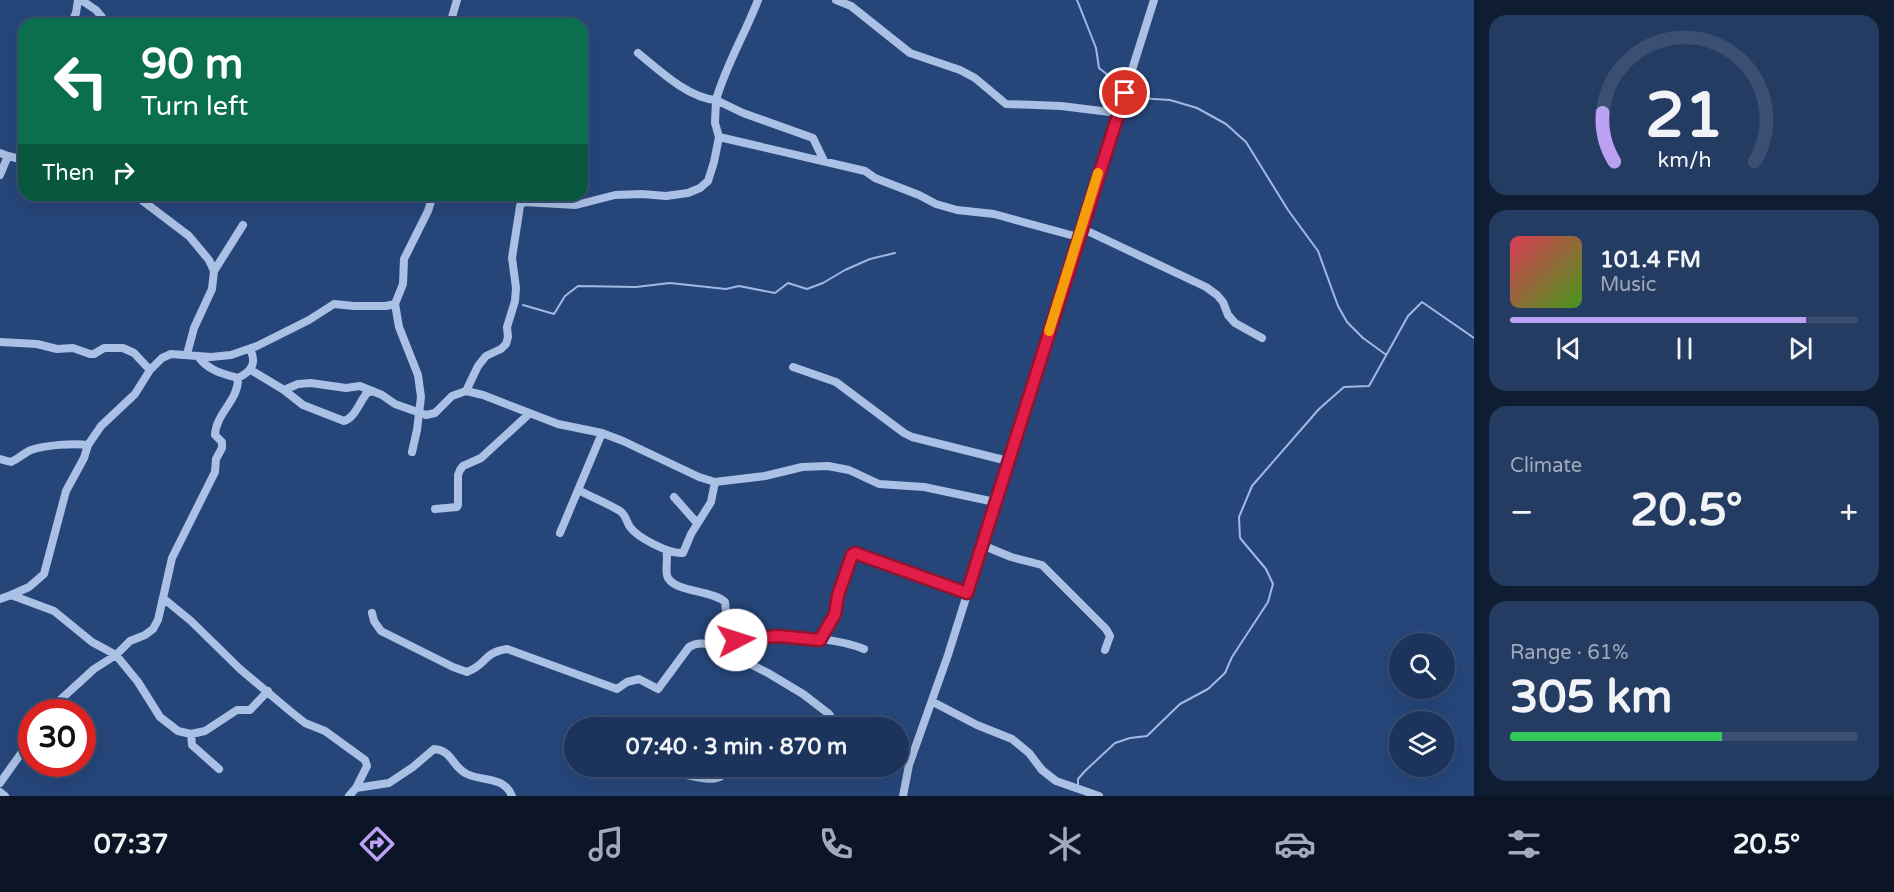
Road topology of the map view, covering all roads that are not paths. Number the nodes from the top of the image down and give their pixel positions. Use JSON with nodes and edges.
{"nodes":[{"id":1,"x":79,"y":0,"type":"edge"},
{"id":2,"x":457,"y":0,"type":"edge"},
{"id":3,"x":758,"y":0,"type":"edge"},
{"id":4,"x":836,"y":0,"type":"edge"},
{"id":5,"x":1154,"y":0,"type":"edge"},
{"id":6,"x":74,"y":18,"type":"edge"},
{"id":7,"x":103,"y":18,"type":"edge"},
{"id":8,"x":452,"y":18,"type":"edge"},
{"id":9,"x":638,"y":52,"type":"dead end"},
{"id":10,"x":716,"y":100,"type":"junction"},
{"id":11,"x":1118,"y":113,"type":"junction"},
{"id":12,"x":719,"y":137,"type":"junction"},
{"id":13,"x":0,"y":153,"type":"edge"},
{"id":14,"x":8,"y":156,"type":"junction"},
{"id":15,"x":18,"y":158,"type":"edge"},
{"id":16,"x":824,"y":161,"type":"junction"},
{"id":17,"x":0,"y":175,"type":"edge"},
{"id":18,"x":143,"y":201,"type":"edge"},
{"id":19,"x":431,"y":201,"type":"edge"},
{"id":20,"x":243,"y":225,"type":"dead end"},
{"id":21,"x":1081,"y":228,"type":"junction"},
{"id":22,"x":1078,"y":237,"type":"junction"},
{"id":23,"x":214,"y":271,"type":"junction"},
{"id":24,"x":395,"y":304,"type":"junction"},
{"id":25,"x":1262,"y":338,"type":"dead end"},
{"id":26,"x":0,"y":342,"type":"edge"},
{"id":27,"x":250,"y":349,"type":"junction"},
{"id":28,"x":187,"y":354,"type":"junction"},
{"id":29,"x":198,"y":356,"type":"junction"},
{"id":30,"x":793,"y":367,"type":"dead end"},
{"id":31,"x":150,"y":370,"type":"junction"},
{"id":32,"x":251,"y":370,"type":"junction"},
{"id":33,"x":238,"y":378,"type":"junction"},
{"id":34,"x":284,"y":390,"type":"junction"},
{"id":35,"x":373,"y":391,"type":"junction"},
{"id":36,"x":466,"y":391,"type":"junction"},
{"id":37,"x":419,"y":413,"type":"junction"},
{"id":38,"x":529,"y":414,"type":"junction"},
{"id":39,"x":602,"y":433,"type":"junction"},
{"id":40,"x":88,"y":445,"type":"junction"},
{"id":41,"x":412,"y":452,"type":"dead end"},
{"id":42,"x":0,"y":459,"type":"edge"},
{"id":43,"x":1008,"y":461,"type":"junction"},
{"id":44,"x":715,"y":482,"type":"junction"},
{"id":45,"x":578,"y":490,"type":"junction"},
{"id":46,"x":674,"y":497,"type":"dead end"},
{"id":47,"x":995,"y":502,"type":"junction"},
{"id":48,"x":435,"y":509,"type":"dead end"},
{"id":49,"x":697,"y":523,"type":"junction"},
{"id":50,"x":560,"y":533,"type":"dead end"},
{"id":51,"x":982,"y":545,"type":"junction"},
{"id":52,"x":666,"y":550,"type":"junction"},
{"id":53,"x":967,"y":593,"type":"junction"},
{"id":54,"x":11,"y":595,"type":"junction"},
{"id":55,"x":163,"y":598,"type":"junction"},
{"id":56,"x":0,"y":599,"type":"edge"},
{"id":57,"x":372,"y":613,"type":"dead end"},
{"id":58,"x":723,"y":639,"type":"junction"},
{"id":59,"x":820,"y":640,"type":"junction"},
{"id":60,"x":717,"y":647,"type":"junction"},
{"id":61,"x":864,"y":649,"type":"dead end"},
{"id":62,"x":1105,"y":650,"type":"dead end"},
{"id":63,"x":116,"y":655,"type":"junction"},
{"id":64,"x":268,"y":691,"type":"junction"},
{"id":65,"x":61,"y":699,"type":"edge"},
{"id":66,"x":933,"y":702,"type":"junction"},
{"id":67,"x":831,"y":717,"type":"edge"},
{"id":68,"x":191,"y":734,"type":"junction"},
{"id":69,"x":18,"y":758,"type":"edge"},
{"id":70,"x":909,"y":765,"type":"edge"},
{"id":71,"x":219,"y":769,"type":"dead end"},
{"id":72,"x":702,"y":777,"type":"edge"},
{"id":73,"x":724,"y":777,"type":"edge"},
{"id":74,"x":907,"y":777,"type":"edge"},
{"id":75,"x":0,"y":783,"type":"edge"},
{"id":76,"x":356,"y":788,"type":"junction"},
{"id":77,"x":0,"y":792,"type":"edge"},
{"id":78,"x":5,"y":796,"type":"edge"},
{"id":79,"x":349,"y":796,"type":"edge"},
{"id":80,"x":512,"y":796,"type":"edge"},
{"id":81,"x":903,"y":796,"type":"edge"},
{"id":82,"x":1100,"y":796,"type":"edge"}],
"edges":[{"from":1,"to":6,"type":"street"},
{"from":1,"to":7,"type":"street"},
{"from":2,"to":8,"type":"street"},
{"from":3,"to":10,"type":"street"},
{"from":4,"to":11,"type":"street"},
{"from":5,"to":11,"type":"street"},
{"from":9,"to":10,"type":"street"},
{"from":10,"to":12,"type":"street"},
{"from":10,"to":16,"type":"street"},
{"from":11,"to":21,"type":"street"},
{"from":12,"to":16,"type":"street"},
{"from":12,"to":36,"type":"street"},
{"from":13,"to":14,"type":"street"},
{"from":14,"to":15,"type":"street"},
{"from":14,"to":17,"type":"street"},
{"from":16,"to":22,"type":"street"},
{"from":18,"to":23,"type":"street"},
{"from":19,"to":24,"type":"street"},
{"from":20,"to":23,"type":"street"},
{"from":21,"to":22,"type":"street"},
{"from":21,"to":25,"type":"street"},
{"from":22,"to":43,"type":"street"},
{"from":23,"to":28,"type":"street"},
{"from":24,"to":27,"type":"street"},
{"from":24,"to":37,"type":"street"},
{"from":26,"to":31,"type":"street"},
{"from":27,"to":29,"type":"street"},
{"from":27,"to":32,"type":"street"},
{"from":28,"to":29,"type":"street"},
{"from":28,"to":31,"type":"street"},
{"from":29,"to":33,"type":"street"},
{"from":30,"to":43,"type":"street"},
{"from":31,"to":40,"type":"street"},
{"from":32,"to":33,"type":"street"},
{"from":32,"to":34,"type":"street"},
{"from":33,"to":55,"type":"street"},
{"from":34,"to":35,"type":"street"},
{"from":34,"to":35,"type":"street"},
{"from":35,"to":37,"type":"street"},
{"from":36,"to":37,"type":"street"},
{"from":36,"to":38,"type":"street"},
{"from":37,"to":41,"type":"street"},
{"from":38,"to":39,"type":"street"},
{"from":38,"to":48,"type":"street"},
{"from":39,"to":44,"type":"street"},
{"from":39,"to":45,"type":"street"},
{"from":40,"to":42,"type":"street"},
{"from":40,"to":54,"type":"street"},
{"from":43,"to":47,"type":"street"},
{"from":44,"to":47,"type":"street"},
{"from":44,"to":49,"type":"street"},
{"from":45,"to":50,"type":"street"},
{"from":45,"to":52,"type":"street"},
{"from":46,"to":49,"type":"street"},
{"from":47,"to":51,"type":"street"},
{"from":49,"to":52,"type":"street"},
{"from":51,"to":53,"type":"street"},
{"from":51,"to":62,"type":"street"},
{"from":52,"to":58,"type":"street"},
{"from":53,"to":59,"type":"street"},
{"from":53,"to":66,"type":"street"},
{"from":54,"to":56,"type":"street"},
{"from":54,"to":63,"type":"street"},
{"from":55,"to":63,"type":"street"},
{"from":55,"to":64,"type":"street"},
{"from":57,"to":60,"type":"street"},
{"from":58,"to":59,"type":"street"},
{"from":58,"to":60,"type":"street"},
{"from":59,"to":61,"type":"street"},
{"from":60,"to":67,"type":"street"},
{"from":63,"to":65,"type":"street"},
{"from":63,"to":68,"type":"street"},
{"from":64,"to":68,"type":"street"},
{"from":64,"to":76,"type":"street"},
{"from":66,"to":70,"type":"street"},
{"from":66,"to":82,"type":"street"},
{"from":68,"to":71,"type":"street"},
{"from":69,"to":75,"type":"street"},
{"from":72,"to":73,"type":"street"},
{"from":74,"to":81,"type":"street"},
{"from":76,"to":79,"type":"street"},
{"from":76,"to":80,"type":"street"},
{"from":77,"to":78,"type":"street"}]}
